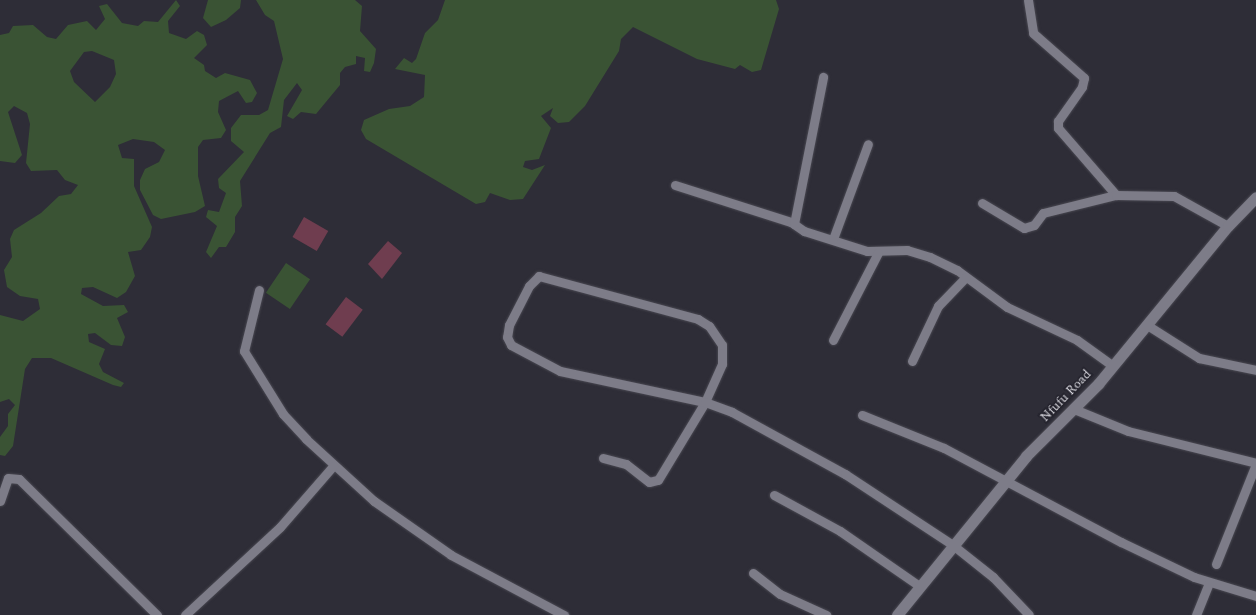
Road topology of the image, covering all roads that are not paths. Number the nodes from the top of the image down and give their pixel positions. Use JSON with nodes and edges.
{"nodes":[{"id":1,"x":1028,"y":0,"type":"edge"},
{"id":2,"x":823,"y":77,"type":"dead end"},
{"id":3,"x":868,"y":144,"type":"dead end"},
{"id":4,"x":675,"y":185,"type":"dead end"},
{"id":5,"x":1116,"y":195,"type":"junction"},
{"id":6,"x":1256,"y":197,"type":"edge"},
{"id":7,"x":982,"y":203,"type":"dead end"},
{"id":8,"x":794,"y":224,"type":"junction"},
{"id":9,"x":1228,"y":226,"type":"junction"},
{"id":10,"x":833,"y":239,"type":"junction"},
{"id":11,"x":878,"y":253,"type":"junction"},
{"id":12,"x":966,"y":277,"type":"junction"},
{"id":13,"x":259,"y":290,"type":"dead end"},
{"id":14,"x":1148,"y":325,"type":"junction"},
{"id":15,"x":833,"y":340,"type":"dead end"},
{"id":16,"x":912,"y":361,"type":"dead end"},
{"id":17,"x":1113,"y":366,"type":"junction"},
{"id":18,"x":1256,"y":370,"type":"edge"},
{"id":19,"x":705,"y":402,"type":"junction"},
{"id":20,"x":1074,"y":409,"type":"junction"},
{"id":21,"x":862,"y":415,"type":"dead end"},
{"id":22,"x":603,"y":458,"type":"dead end"},
{"id":23,"x":1256,"y":464,"type":"edge"},
{"id":24,"x":333,"y":466,"type":"junction"},
{"id":25,"x":1004,"y":482,"type":"junction"},
{"id":26,"x":774,"y":495,"type":"dead end"},
{"id":27,"x":0,"y":501,"type":"edge"},
{"id":28,"x":954,"y":546,"type":"junction"},
{"id":29,"x":1216,"y":564,"type":"dead end"},
{"id":30,"x":753,"y":573,"type":"dead end"},
{"id":31,"x":1209,"y":583,"type":"junction"},
{"id":32,"x":918,"y":585,"type":"junction"},
{"id":33,"x":1256,"y":596,"type":"edge"},
{"id":34,"x":157,"y":615,"type":"edge"},
{"id":35,"x":185,"y":615,"type":"edge"},
{"id":36,"x":564,"y":615,"type":"edge"},
{"id":37,"x":826,"y":615,"type":"edge"},
{"id":38,"x":898,"y":615,"type":"edge"},
{"id":39,"x":1029,"y":615,"type":"edge"},
{"id":40,"x":1196,"y":615,"type":"edge"}],
"edges":[{"from":1,"to":5,"type":"street"},
{"from":2,"to":8,"type":"street"},
{"from":3,"to":10,"type":"street"},
{"from":4,"to":8,"type":"street"},
{"from":5,"to":7,"type":"street"},
{"from":5,"to":9,"type":"street"},
{"from":6,"to":9,"type":"street","name":"Nfufu Road"},
{"from":8,"to":10,"type":"street"},
{"from":9,"to":14,"type":"street","name":"Nfufu Road"},
{"from":10,"to":11,"type":"street"},
{"from":11,"to":12,"type":"street"},
{"from":11,"to":15,"type":"street"},
{"from":12,"to":16,"type":"street"},
{"from":12,"to":17,"type":"street"},
{"from":13,"to":24,"type":"street"},
{"from":14,"to":17,"type":"street","name":"Nfufu Road"},
{"from":14,"to":18,"type":"street"},
{"from":17,"to":20,"type":"street","name":"Nfufu Road"},
{"from":19,"to":19,"type":"street"},
{"from":19,"to":22,"type":"street"},
{"from":19,"to":28,"type":"street"},
{"from":20,"to":23,"type":"street"},
{"from":20,"to":25,"type":"street","name":"Nfufu Road"},
{"from":21,"to":25,"type":"street"},
{"from":23,"to":29,"type":"street"},
{"from":24,"to":35,"type":"street"},
{"from":24,"to":36,"type":"street"},
{"from":25,"to":28,"type":"street","name":"Nfufu Road"},
{"from":25,"to":31,"type":"street"},
{"from":26,"to":32,"type":"street"},
{"from":27,"to":34,"type":"street"},
{"from":28,"to":32,"type":"street","name":"Nfufu Road"},
{"from":28,"to":39,"type":"street"},
{"from":30,"to":37,"type":"street"},
{"from":31,"to":33,"type":"street"},
{"from":31,"to":40,"type":"street"},
{"from":32,"to":38,"type":"street","name":"Nfufu Road"}]}
